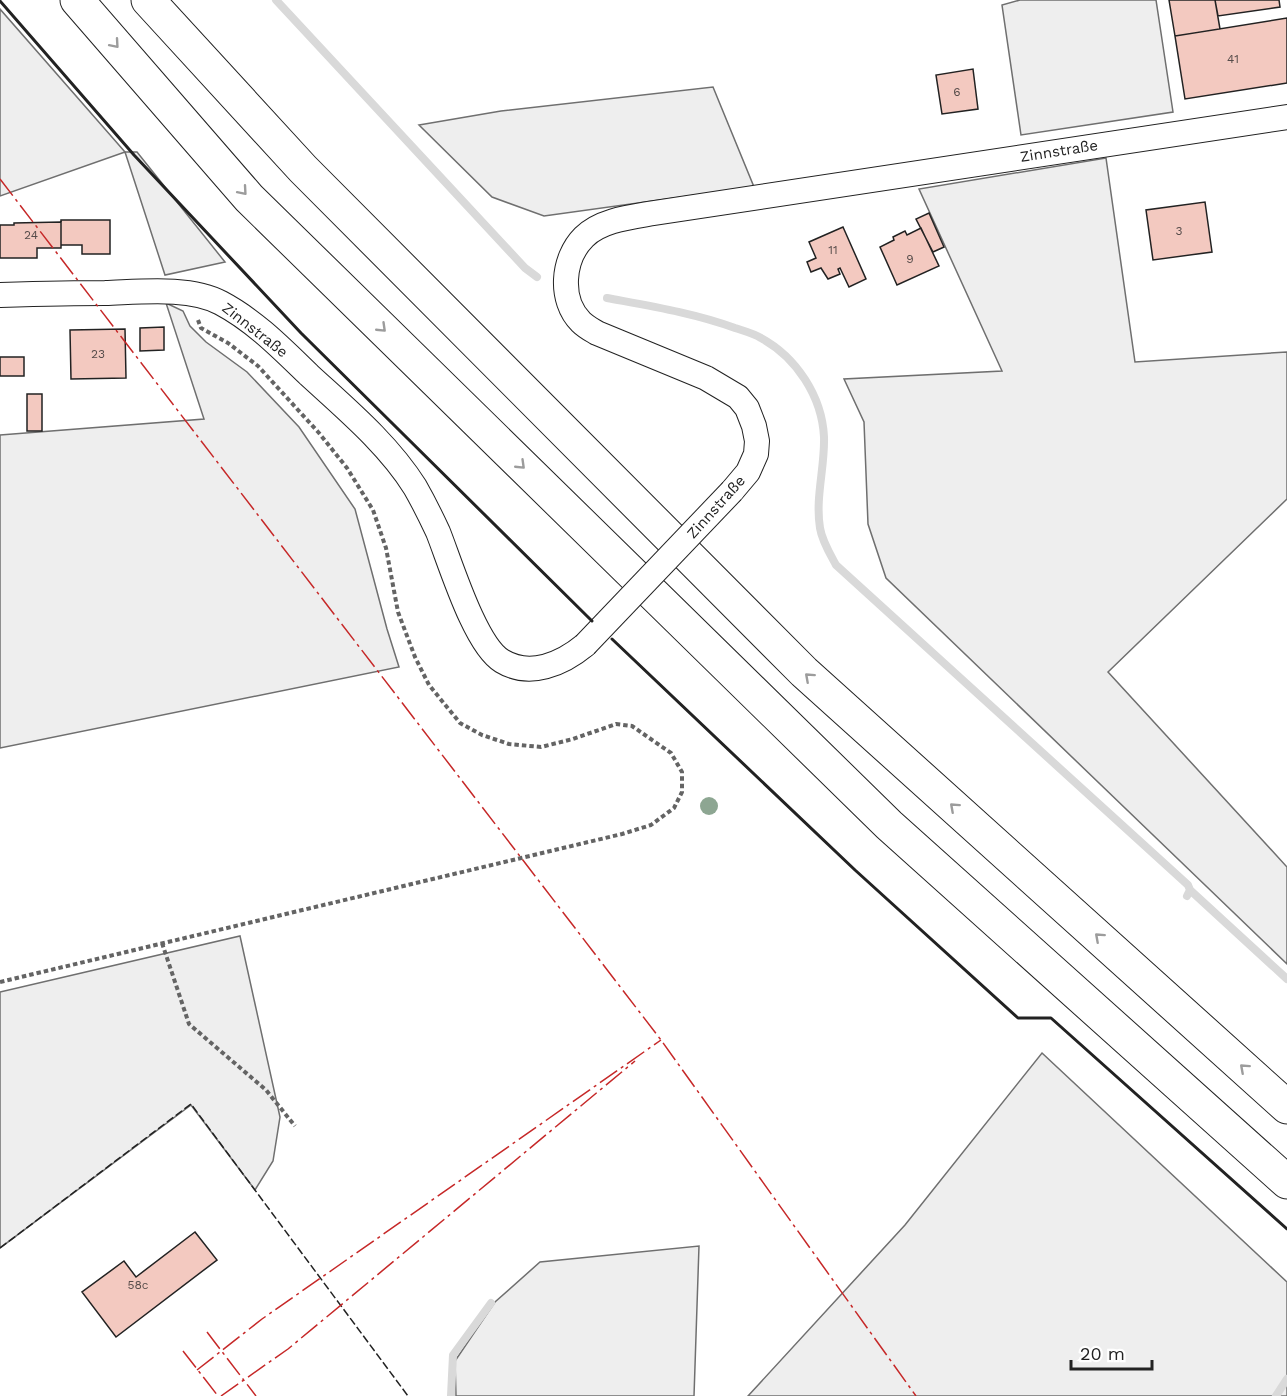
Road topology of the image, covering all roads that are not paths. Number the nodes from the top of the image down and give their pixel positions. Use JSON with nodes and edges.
{"nodes":[{"id":1,"x":77,"y":0,"type":"edge"},
{"id":2,"x":148,"y":0,"type":"edge"},
{"id":3,"x":1287,"y":117,"type":"edge"},
{"id":4,"x":0,"y":295,"type":"edge"},
{"id":5,"x":1287,"y":1107,"type":"edge"},
{"id":6,"x":1287,"y":1182,"type":"edge"}],
"edges":[{"from":1,"to":6,"type":"highway","one_way":true},
{"from":5,"to":2,"type":"highway","one_way":true},
{"from":3,"to":4,"type":"street","name":"Zinnstraße","bridge":true}]}
